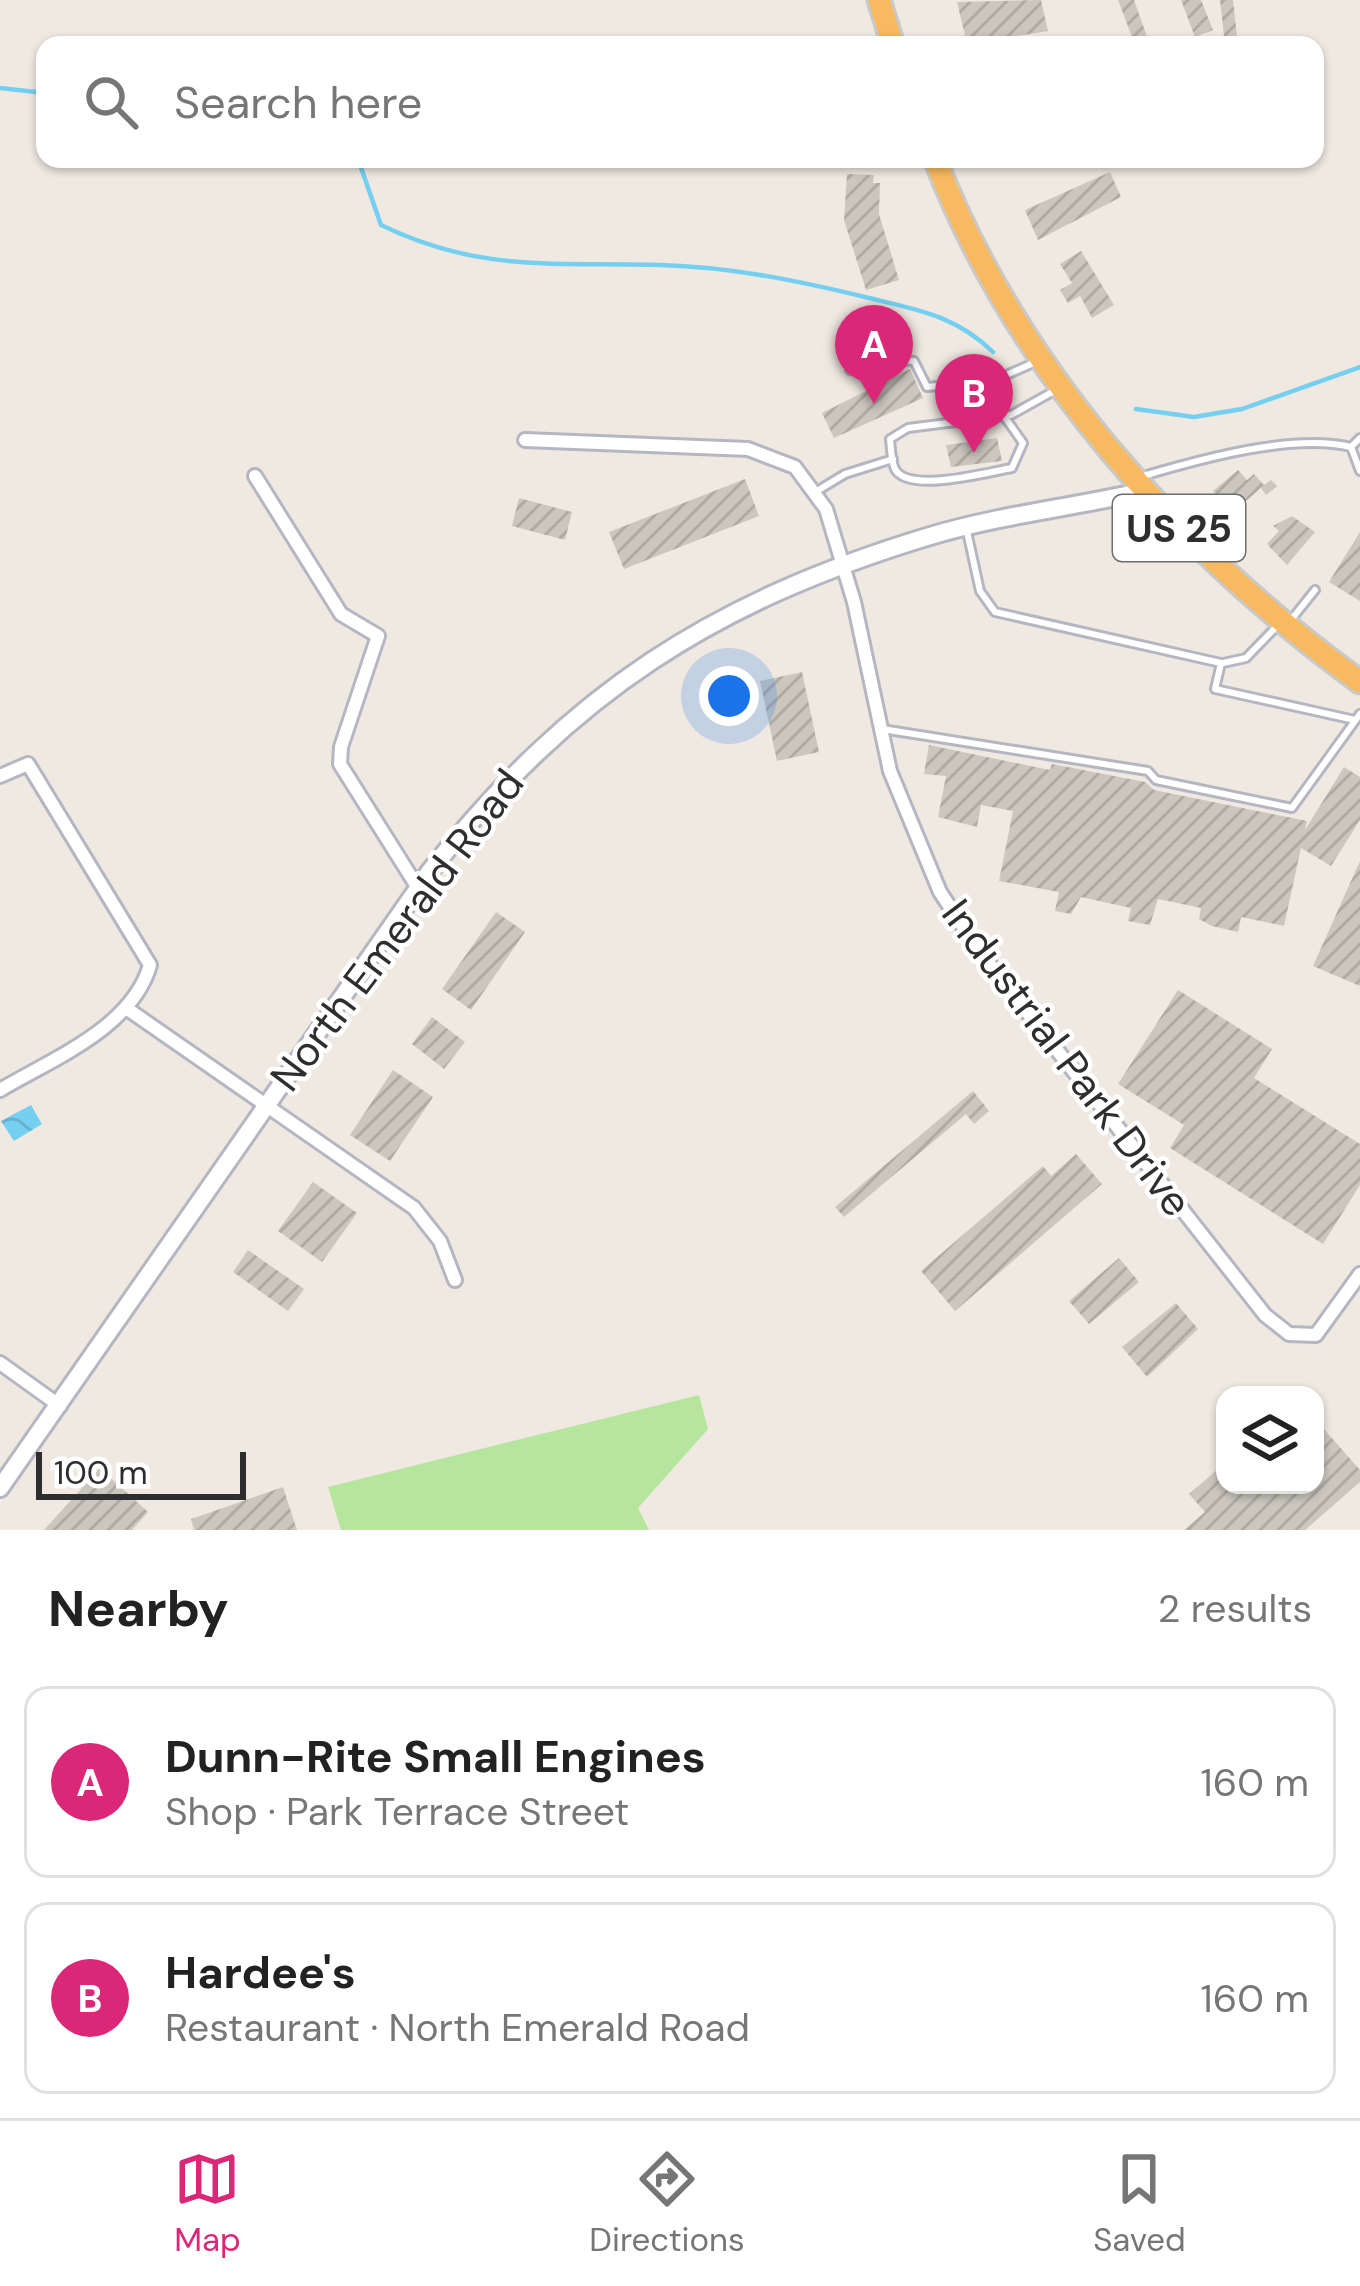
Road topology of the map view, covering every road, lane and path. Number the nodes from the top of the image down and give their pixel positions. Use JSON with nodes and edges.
{"nodes":[{"id":1,"x":879,"y":0,"type":"edge"},
{"id":2,"x":890,"y":36,"type":"edge"},
{"id":3,"x":939,"y":168,"type":"edge"},
{"id":4,"x":1043,"y":358,"type":"junction"},
{"id":5,"x":850,"y":370,"type":"dead end"},
{"id":6,"x":1062,"y":386,"type":"junction"},
{"id":7,"x":1004,"y":416,"type":"junction"},
{"id":8,"x":1360,"y":439,"type":"edge"},
{"id":9,"x":525,"y":440,"type":"dead end"},
{"id":10,"x":1351,"y":447,"type":"junction"},
{"id":11,"x":893,"y":459,"type":"junction"},
{"id":12,"x":1360,"y":471,"type":"edge"},
{"id":13,"x":256,"y":476,"type":"dead end"},
{"id":14,"x":1140,"y":485,"type":"junction"},
{"id":15,"x":817,"y":491,"type":"junction"},
{"id":16,"x":966,"y":527,"type":"junction"},
{"id":17,"x":844,"y":567,"type":"junction"},
{"id":18,"x":1315,"y":590,"type":"dead end"},
{"id":19,"x":1283,"y":625,"type":"junction"},
{"id":20,"x":1221,"y":663,"type":"junction"},
{"id":21,"x":1360,"y":682,"type":"edge"},
{"id":22,"x":1358,"y":717,"type":"edge"},
{"id":23,"x":879,"y":729,"type":"junction"},
{"id":24,"x":0,"y":776,"type":"edge"},
{"id":25,"x":418,"y":888,"type":"junction"},
{"id":26,"x":126,"y":1008,"type":"junction"},
{"id":27,"x":0,"y":1090,"type":"edge"},
{"id":28,"x":264,"y":1105,"type":"junction"},
{"id":29,"x":1360,"y":1274,"type":"edge"},
{"id":30,"x":455,"y":1280,"type":"dead end"},
{"id":31,"x":0,"y":1363,"type":"edge"},
{"id":32,"x":60,"y":1406,"type":"junction"},
{"id":33,"x":0,"y":1487,"type":"edge"}],
"edges":[{"from":1,"to":2,"type":"highway"},
{"from":3,"to":4,"type":"highway","number":"US 25"},
{"from":4,"to":5,"type":"lane"},
{"from":4,"to":6,"type":"highway","number":"US 25"},
{"from":6,"to":7,"type":"lane"},
{"from":6,"to":14,"type":"highway","number":"US 25"},
{"from":7,"to":11,"type":"lane"},
{"from":7,"to":11,"type":"lane"},
{"from":8,"to":10,"type":"lane"},
{"from":9,"to":15,"type":"street"},
{"from":10,"to":12,"type":"lane"},
{"from":10,"to":14,"type":"lane"},
{"from":11,"to":15,"type":"lane"},
{"from":13,"to":25,"type":"street"},
{"from":14,"to":16,"type":"main road","name":"North Emerald Road"},
{"from":14,"to":19,"type":"highway","number":"US 25"},
{"from":15,"to":17,"type":"street","name":"Industrial Park Drive"},
{"from":16,"to":17,"type":"main road","name":"North Emerald Road"},
{"from":16,"to":20,"type":"lane"},
{"from":17,"to":23,"type":"street","name":"Industrial Park Drive"},
{"from":17,"to":25,"type":"main road","name":"North Emerald Road"},
{"from":18,"to":19,"type":"lane"},
{"from":19,"to":20,"type":"lane"},
{"from":19,"to":21,"type":"highway","number":"US 25"},
{"from":20,"to":22,"type":"lane"},
{"from":22,"to":23,"type":"lane"},
{"from":23,"to":29,"type":"street","name":"Industrial Park Drive"},
{"from":24,"to":26,"type":"street"},
{"from":25,"to":28,"type":"main road","name":"North Emerald Road"},
{"from":26,"to":27,"type":"street"},
{"from":26,"to":28,"type":"street"},
{"from":28,"to":30,"type":"street"},
{"from":28,"to":32,"type":"main road","name":"North Emerald Road"},
{"from":31,"to":32,"type":"street"},
{"from":32,"to":33,"type":"main road","name":"North Emerald Road"}]}
